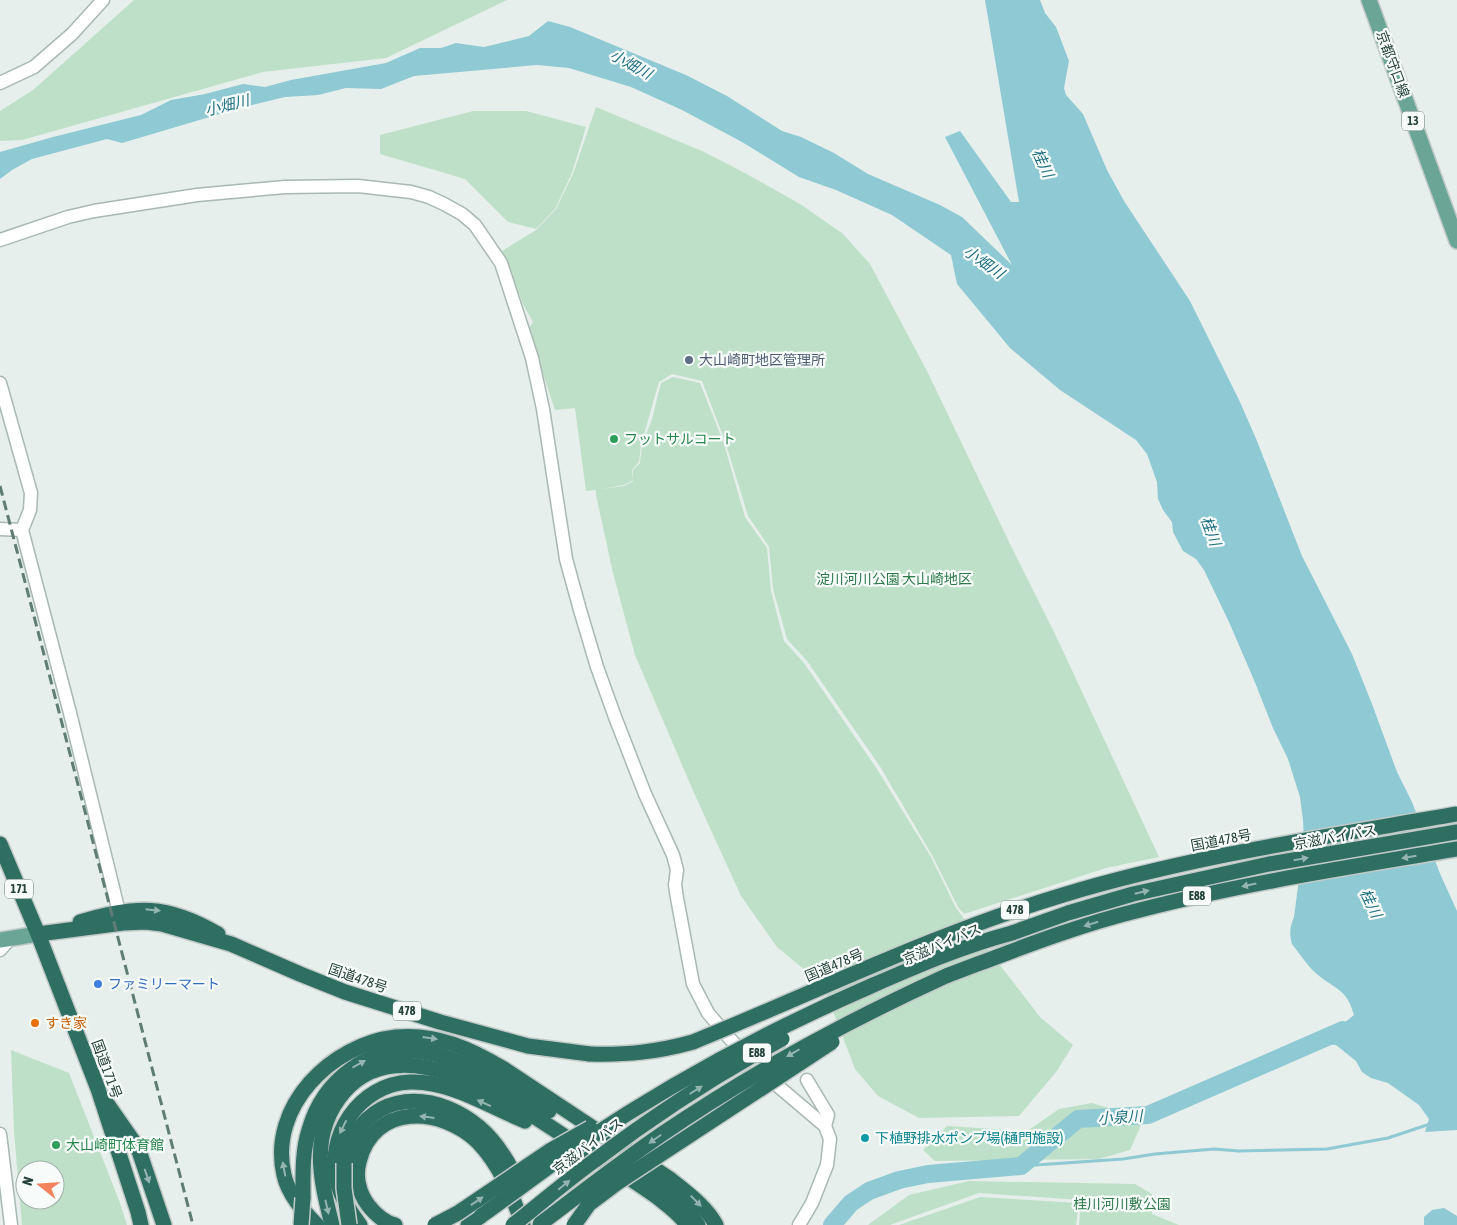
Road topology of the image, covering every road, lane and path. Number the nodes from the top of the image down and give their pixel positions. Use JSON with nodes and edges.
{"nodes":[{"id":1,"x":102,"y":0,"type":"edge"},
{"id":2,"x":1369,"y":0,"type":"edge"},
{"id":3,"x":0,"y":83,"type":"edge"},
{"id":4,"x":0,"y":240,"type":"edge"},
{"id":5,"x":1457,"y":241,"type":"edge"},
{"id":6,"x":0,"y":383,"type":"edge"},
{"id":7,"x":0,"y":529,"type":"edge"},
{"id":8,"x":22,"y":530,"type":"junction"},
{"id":9,"x":1457,"y":814,"type":"edge"},
{"id":10,"x":1457,"y":832,"type":"edge"},
{"id":11,"x":0,"y":844,"type":"edge"},
{"id":12,"x":1457,"y":849,"type":"edge"},
{"id":13,"x":119,"y":912,"type":"junction"},
{"id":14,"x":1012,"y":933,"type":"junction"},
{"id":15,"x":38,"y":934,"type":"junction"},
{"id":16,"x":3,"y":943,"type":"edge"},
{"id":17,"x":231,"y":944,"type":"junction"},
{"id":18,"x":946,"y":976,"type":"junction"},
{"id":19,"x":442,"y":1064,"type":"junction"},
{"id":20,"x":807,"y":1080,"type":"dead end"},
{"id":21,"x":505,"y":1085,"type":"junction"},
{"id":22,"x":98,"y":1089,"type":"junction"},
{"id":23,"x":669,"y":1089,"type":"junction"},
{"id":24,"x":583,"y":1122,"type":"junction"},
{"id":25,"x":825,"y":1126,"type":"junction"},
{"id":26,"x":0,"y":1134,"type":"edge"},
{"id":27,"x":576,"y":1144,"type":"junction"},
{"id":28,"x":647,"y":1190,"type":"junction"},
{"id":29,"x":533,"y":1223,"type":"edge"},
{"id":30,"x":11,"y":1225,"type":"edge"},
{"id":31,"x":141,"y":1225,"type":"edge"},
{"id":32,"x":164,"y":1225,"type":"edge"},
{"id":33,"x":302,"y":1225,"type":"edge"},
{"id":34,"x":317,"y":1225,"type":"edge"},
{"id":35,"x":332,"y":1225,"type":"edge"},
{"id":36,"x":349,"y":1225,"type":"edge"},
{"id":37,"x":360,"y":1225,"type":"edge"},
{"id":38,"x":395,"y":1225,"type":"edge"},
{"id":39,"x":435,"y":1225,"type":"edge"},
{"id":40,"x":468,"y":1225,"type":"edge"},
{"id":41,"x":513,"y":1225,"type":"edge"},
{"id":42,"x":574,"y":1225,"type":"edge"},
{"id":43,"x":676,"y":1225,"type":"edge"},
{"id":44,"x":687,"y":1225,"type":"edge"},
{"id":45,"x":698,"y":1225,"type":"edge"},
{"id":46,"x":716,"y":1225,"type":"edge"},
{"id":47,"x":799,"y":1225,"type":"edge"}],
"edges":[{"from":1,"to":3,"type":"street"},
{"from":2,"to":5,"type":"main road","name":"京都守口線","number":"13"},
{"from":4,"to":25,"type":"street"},
{"from":6,"to":8,"type":"street"},
{"from":7,"to":8,"type":"street"},
{"from":8,"to":13,"type":"street"},
{"from":9,"to":17,"type":"highway","name":"国道478号","number":"478","bridge":true},
{"from":14,"to":10,"type":"highway","name":"京滋バイパス","number":"E88","one_way":true},
{"from":11,"to":15,"type":"highway","name":"国道171号","number":"171"},
{"from":12,"to":18,"type":"highway","number":"E88","one_way":true},
{"from":13,"to":15,"type":"highway","name":"国道478号","number":"478"},
{"from":13,"to":17,"type":"highway","name":"国道478号","number":"478","one_way":true},
{"from":14,"to":23,"type":"highway","number":"E88","bridge":true},
{"from":29,"to":14,"type":"highway","name":"京滋バイパス","number":"E88","one_way":true,"bridge":true},
{"from":15,"to":16,"type":"main road"},
{"from":15,"to":17,"type":"highway","name":"国道478号","number":"478"},
{"from":15,"to":22,"type":"highway","name":"国道171号","number":"171"},
{"from":18,"to":29,"type":"highway","number":"E88","one_way":true,"bridge":true},
{"from":18,"to":42,"type":"highway","bridge":true},
{"from":19,"to":21,"type":"highway"},
{"from":19,"to":27,"type":"highway"},
{"from":33,"to":19,"type":"highway","one_way":true,"bridge":true},
{"from":19,"to":35,"type":"highway","one_way":true},
{"from":20,"to":25,"type":"street"},
{"from":21,"to":24,"type":"highway"},
{"from":21,"to":45,"type":"highway"},
{"from":22,"to":31,"type":"highway","name":"国道171号","number":"171"},
{"from":22,"to":32,"type":"highway","one_way":true},
{"from":39,"to":23,"type":"highway","one_way":true,"bridge":true},
{"from":23,"to":40,"type":"highway","number":"E88","bridge":true},
{"from":34,"to":24,"type":"highway","one_way":true},
{"from":24,"to":46,"type":"highway","one_way":true},
{"from":25,"to":47,"type":"street"},
{"from":26,"to":30,"type":"street"},
{"from":27,"to":28,"type":"highway"},
{"from":27,"to":37,"type":"highway","one_way":true},
{"from":28,"to":43,"type":"highway"},
{"from":28,"to":44,"type":"highway"},
{"from":29,"to":36,"type":"highway","bridge":true},
{"from":29,"to":38,"type":"highway","one_way":true,"bridge":true},
{"from":29,"to":41,"type":"highway","bridge":true}]}
